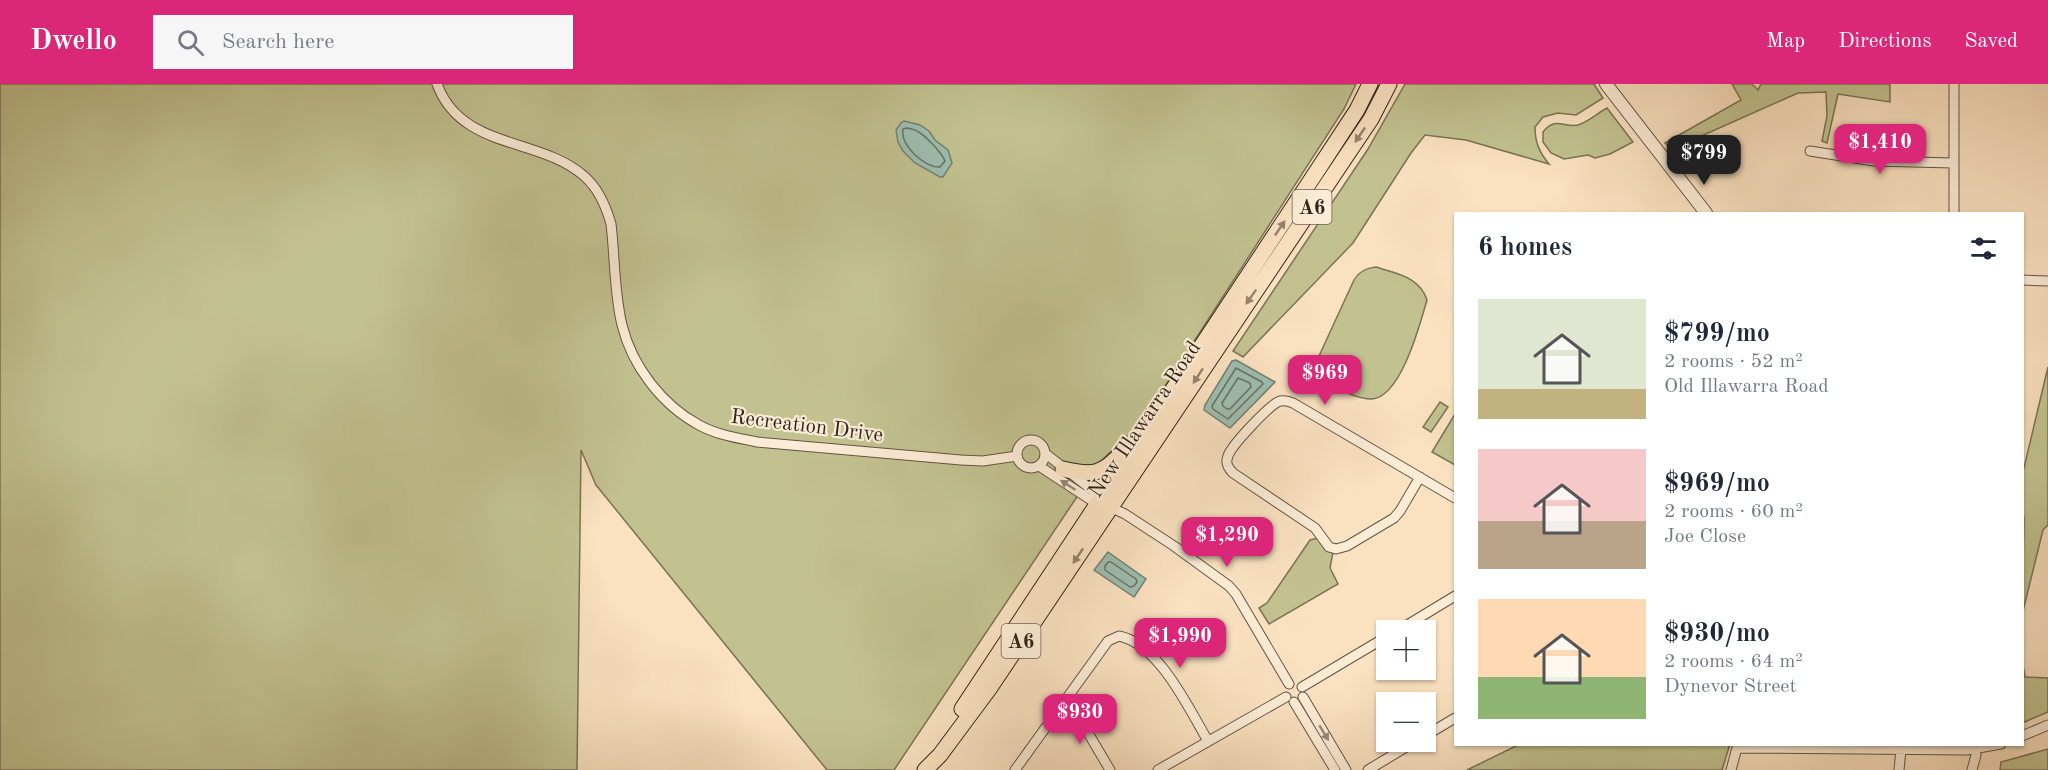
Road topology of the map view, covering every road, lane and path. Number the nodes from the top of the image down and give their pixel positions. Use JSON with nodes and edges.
{"nodes":[{"id":1,"x":438,"y":84,"type":"edge"},
{"id":2,"x":1370,"y":84,"type":"edge"},
{"id":3,"x":1389,"y":84,"type":"edge"},
{"id":4,"x":1606,"y":84,"type":"edge"},
{"id":5,"x":1954,"y":84,"type":"edge"},
{"id":6,"x":1810,"y":151,"type":"dead end"},
{"id":7,"x":1953,"y":163,"type":"junction"},
{"id":8,"x":1705,"y":212,"type":"edge"},
{"id":9,"x":1953,"y":212,"type":"edge"},
{"id":10,"x":2024,"y":280,"type":"edge"},
{"id":11,"x":2048,"y":281,"type":"edge"},
{"id":12,"x":1144,"y":437,"type":"junction"},
{"id":13,"x":1046,"y":454,"type":"junction"},
{"id":14,"x":1017,"y":456,"type":"junction"},
{"id":15,"x":1039,"y":466,"type":"junction"},
{"id":16,"x":1063,"y":469,"type":"junction"},
{"id":17,"x":1420,"y":477,"type":"junction"},
{"id":18,"x":1454,"y":497,"type":"edge"},
{"id":19,"x":1103,"y":502,"type":"junction"},
{"id":20,"x":1454,"y":597,"type":"edge"},
{"id":21,"x":1415,"y":620,"type":"edge"},
{"id":22,"x":1376,"y":644,"type":"edge"},
{"id":23,"x":1296,"y":696,"type":"junction"},
{"id":24,"x":1059,"y":710,"type":"junction"},
{"id":25,"x":1454,"y":719,"type":"edge"},
{"id":26,"x":2048,"y":725,"type":"edge"},
{"id":27,"x":1436,"y":729,"type":"edge"},
{"id":28,"x":2024,"y":735,"type":"edge"},
{"id":29,"x":1208,"y":741,"type":"junction"},
{"id":30,"x":1738,"y":746,"type":"edge"},
{"id":31,"x":1991,"y":746,"type":"edge"},
{"id":32,"x":1975,"y":749,"type":"junction"},
{"id":33,"x":1901,"y":750,"type":"junction"},
{"id":34,"x":1398,"y":752,"type":"edge"},
{"id":35,"x":924,"y":770,"type":"edge"},
{"id":36,"x":1016,"y":770,"type":"edge"},
{"id":37,"x":1110,"y":770,"type":"edge"},
{"id":38,"x":1158,"y":770,"type":"edge"},
{"id":39,"x":1335,"y":770,"type":"edge"},
{"id":40,"x":1346,"y":770,"type":"edge"},
{"id":41,"x":1368,"y":770,"type":"edge"},
{"id":42,"x":1731,"y":770,"type":"edge"},
{"id":43,"x":1899,"y":770,"type":"edge"},
{"id":44,"x":1972,"y":770,"type":"edge"}],
"edges":[{"from":1,"to":14,"type":"street","name":"Recreation Drive"},
{"from":12,"to":2,"type":"highway","name":"New Illawarra Road","number":"A6","one_way":true},
{"from":3,"to":19,"type":"highway","name":"New Illawarra Road","number":"A6","one_way":true},
{"from":4,"to":8,"type":"street"},
{"from":5,"to":7,"type":"street"},
{"from":6,"to":7,"type":"street"},
{"from":7,"to":9,"type":"street"},
{"from":10,"to":11,"type":"street"},
{"from":12,"to":16,"type":"highway"},
{"from":12,"to":19,"type":"highway","name":"New Illawarra Road","number":"A6"},
{"from":13,"to":14,"type":"street"},
{"from":13,"to":15,"type":"street"},
{"from":13,"to":16,"type":"street"},
{"from":14,"to":15,"type":"street"},
{"from":19,"to":15,"type":"street","one_way":true},
{"from":16,"to":19,"type":"street"},
{"from":17,"to":17,"type":"street"},
{"from":17,"to":18,"type":"street"},
{"from":19,"to":23,"type":"street"},
{"from":19,"to":35,"type":"highway","name":"New Illawarra Road","number":"A6"},
{"from":20,"to":21,"type":"street"},
{"from":22,"to":23,"type":"street"},
{"from":23,"to":29,"type":"street"},
{"from":23,"to":39,"type":"street"},
{"from":23,"to":40,"type":"street","one_way":true},
{"from":24,"to":29,"type":"street"},
{"from":24,"to":36,"type":"street"},
{"from":24,"to":37,"type":"street"},
{"from":25,"to":27,"type":"street"},
{"from":26,"to":28,"type":"street"},
{"from":29,"to":38,"type":"street"},
{"from":30,"to":33,"type":"street"},
{"from":30,"to":42,"type":"street"},
{"from":31,"to":32,"type":"street"},
{"from":32,"to":33,"type":"street"},
{"from":32,"to":44,"type":"street"},
{"from":33,"to":43,"type":"street"},
{"from":34,"to":41,"type":"street"}]}
